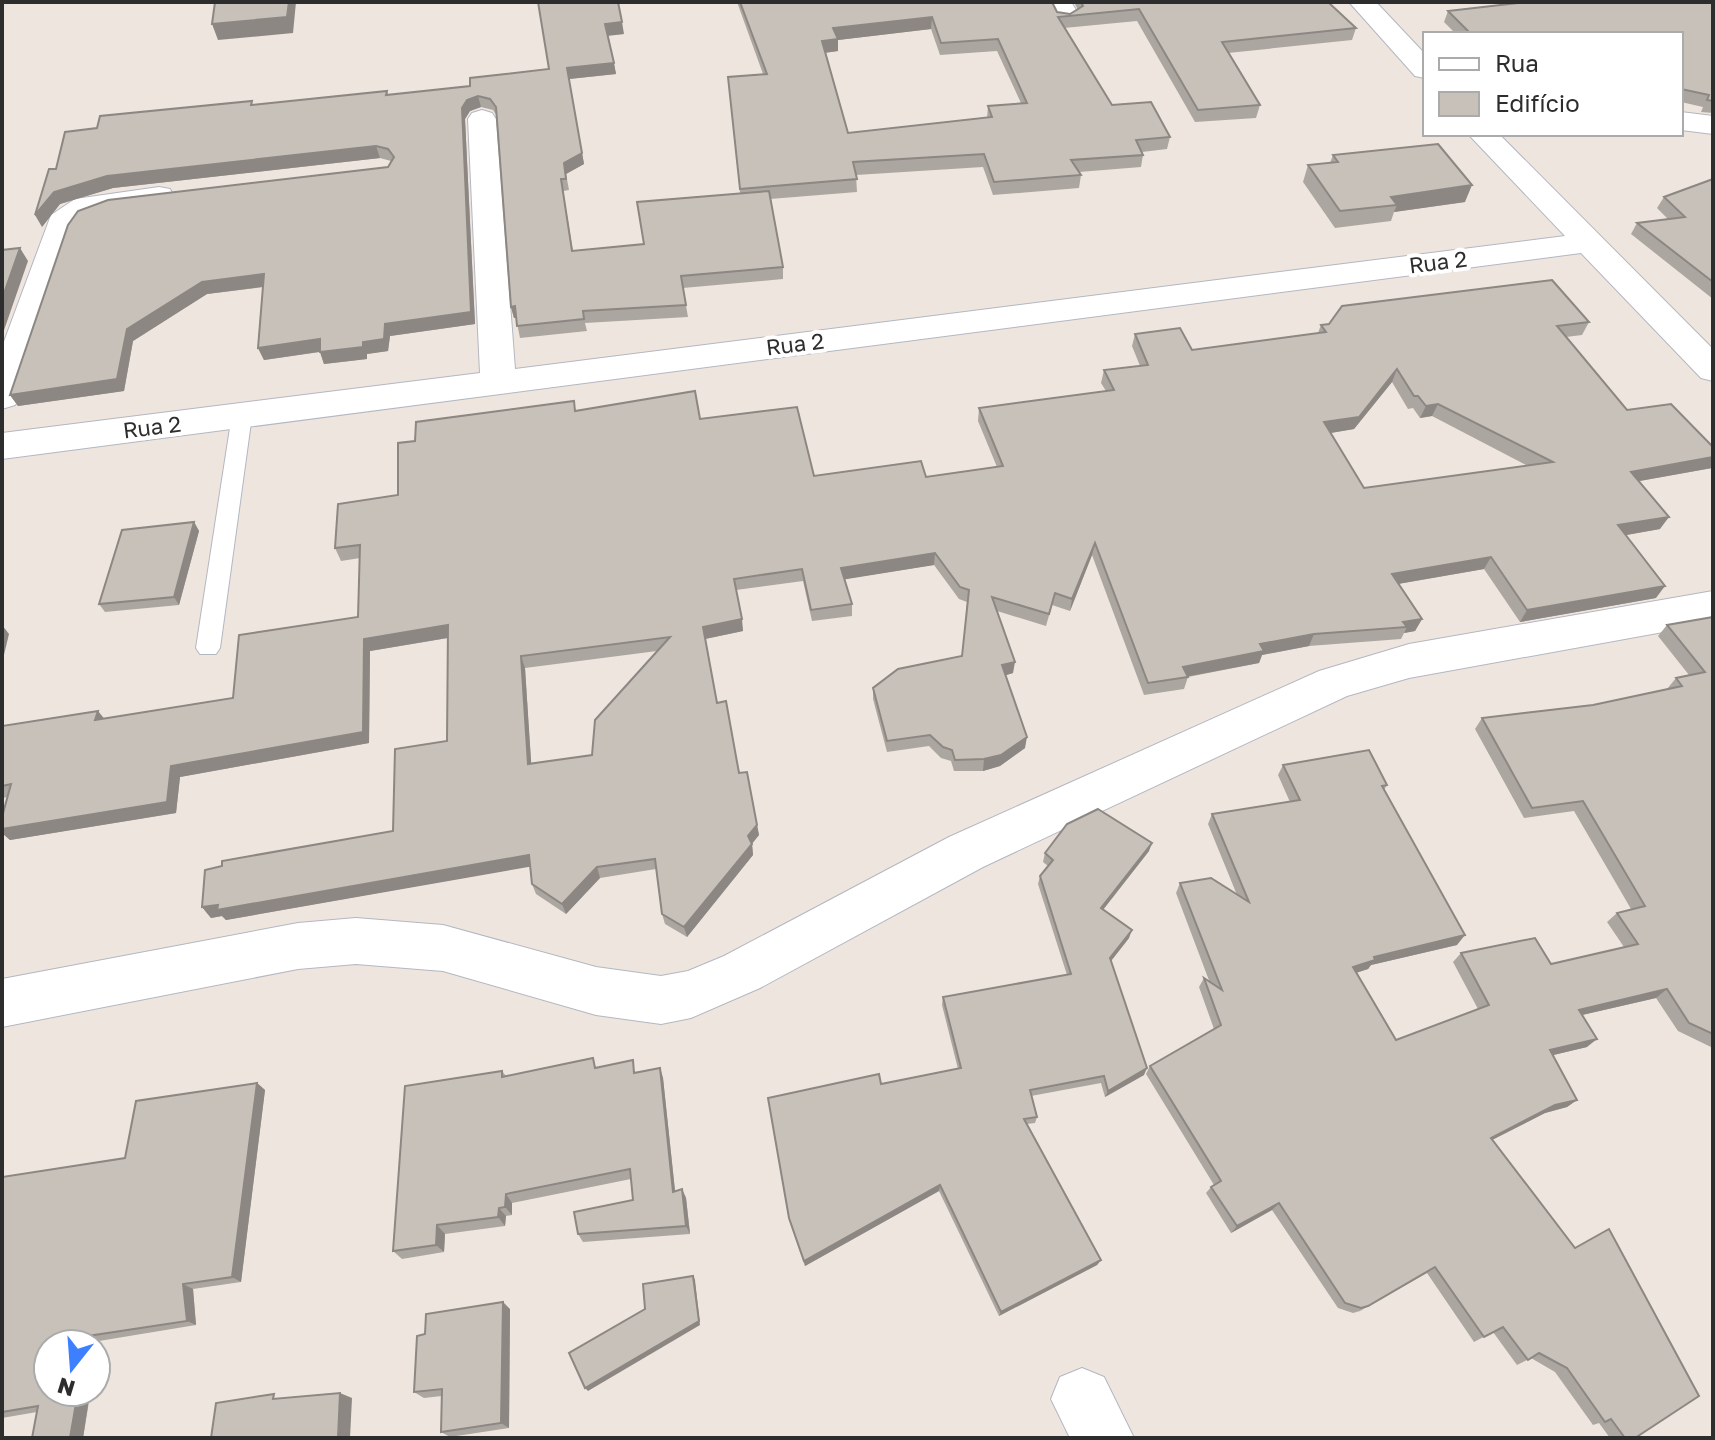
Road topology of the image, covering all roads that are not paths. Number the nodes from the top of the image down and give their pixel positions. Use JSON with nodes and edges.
{"nodes":[{"id":1,"x":1362,"y":2,"type":"edge"},
{"id":2,"x":1423,"y":68,"type":"edge"},
{"id":3,"x":482,"y":119,"type":"dead end"},
{"id":4,"x":1683,"y":121,"type":"edge"},
{"id":5,"x":1713,"y":125,"type":"edge"},
{"id":6,"x":1485,"y":136,"type":"edge"},
{"id":7,"x":190,"y":193,"type":"edge"},
{"id":8,"x":1588,"y":243,"type":"junction"},
{"id":9,"x":1713,"y":370,"type":"edge"},
{"id":10,"x":498,"y":382,"type":"junction"},
{"id":11,"x":2,"y":397,"type":"edge"},
{"id":12,"x":242,"y":415,"type":"junction"},
{"id":13,"x":2,"y":446,"type":"edge"},
{"id":14,"x":1713,"y":607,"type":"edge"},
{"id":15,"x":208,"y":648,"type":"dead end"},
{"id":16,"x":2,"y":1003,"type":"edge"}],
"edges":[{"from":1,"to":2,"type":"street"},
{"from":3,"to":10,"type":"street"},
{"from":4,"to":5,"type":"street"},
{"from":6,"to":8,"type":"street"},
{"from":7,"to":11,"type":"street"},
{"from":8,"to":9,"type":"street"},
{"from":8,"to":10,"type":"street","name":"Rua 2"},
{"from":10,"to":12,"type":"street","name":"Rua 2"},
{"from":12,"to":13,"type":"street","name":"Rua 2"},
{"from":12,"to":15,"type":"lane"},
{"from":14,"to":16,"type":"street"}]}
